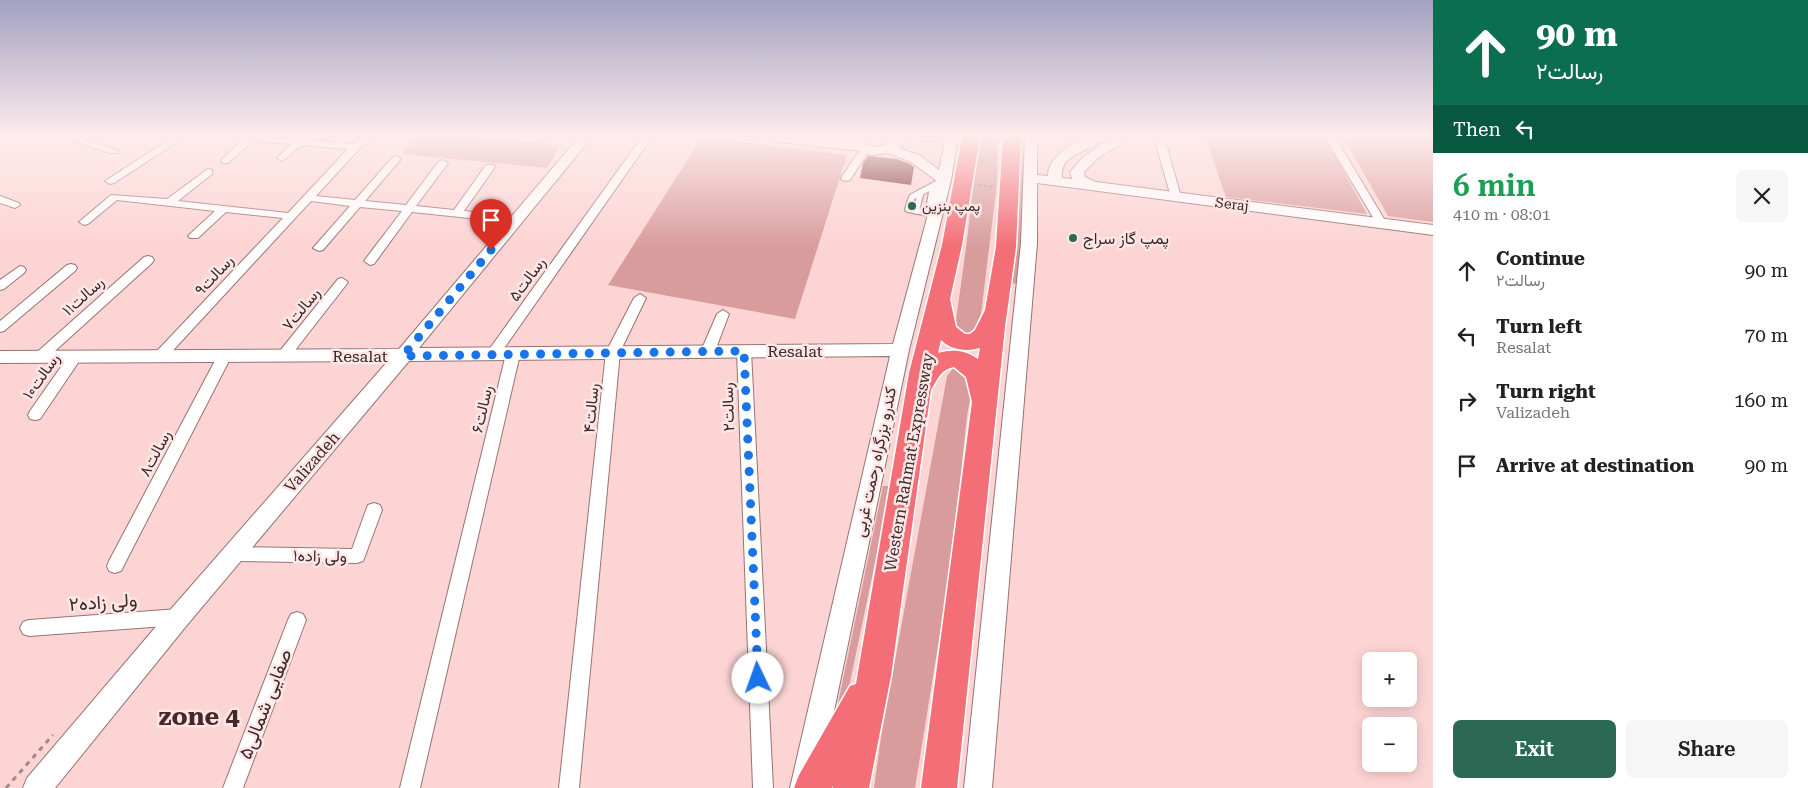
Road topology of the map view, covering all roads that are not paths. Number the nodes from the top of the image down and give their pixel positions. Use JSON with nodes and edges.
{"nodes":[{"id":1,"x":120,"y":174,"type":"edge"},
{"id":2,"x":206,"y":174,"type":"edge"},
{"id":3,"x":331,"y":174,"type":"edge"},
{"id":4,"x":383,"y":174,"type":"edge"},
{"id":5,"x":435,"y":174,"type":"edge"},
{"id":6,"x":485,"y":174,"type":"edge"},
{"id":7,"x":555,"y":174,"type":"edge"},
{"id":8,"x":621,"y":174,"type":"edge"},
{"id":9,"x":847,"y":174,"type":"edge"},
{"id":10,"x":934,"y":174,"type":"edge"},
{"id":11,"x":947,"y":174,"type":"edge"},
{"id":12,"x":951,"y":174,"type":"edge"},
{"id":13,"x":1010,"y":174,"type":"edge"},
{"id":14,"x":1031,"y":174,"type":"edge"},
{"id":15,"x":1053,"y":174,"type":"edge"},
{"id":16,"x":1078,"y":174,"type":"edge"},
{"id":17,"x":1170,"y":174,"type":"edge"},
{"id":18,"x":1352,"y":174,"type":"edge"},
{"id":19,"x":846,"y":178,"type":"dead end"},
{"id":20,"x":1031,"y":178,"type":"junction"},
{"id":21,"x":110,"y":180,"type":"dead end"},
{"id":22,"x":1055,"y":181,"type":"junction"},
{"id":23,"x":946,"y":183,"type":"junction"},
{"id":24,"x":1091,"y":185,"type":"junction"},
{"id":25,"x":1176,"y":197,"type":"junction"},
{"id":26,"x":0,"y":198,"type":"edge"},
{"id":27,"x":308,"y":198,"type":"junction"},
{"id":28,"x":170,"y":202,"type":"junction"},
{"id":29,"x":357,"y":203,"type":"junction"},
{"id":30,"x":15,"y":205,"type":"dead end"},
{"id":31,"x":224,"y":208,"type":"junction"},
{"id":32,"x":409,"y":208,"type":"junction"},
{"id":33,"x":457,"y":213,"type":"junction"},
{"id":34,"x":926,"y":215,"type":"junction"},
{"id":35,"x":290,"y":216,"type":"junction"},
{"id":36,"x":516,"y":220,"type":"junction"},
{"id":37,"x":84,"y":222,"type":"dead end"},
{"id":38,"x":1382,"y":224,"type":"junction"},
{"id":39,"x":1433,"y":230,"type":"edge"},
{"id":40,"x":194,"y":236,"type":"dead end"},
{"id":41,"x":319,"y":248,"type":"dead end"},
{"id":42,"x":148,"y":260,"type":"dead end"},
{"id":43,"x":370,"y":261,"type":"dead end"},
{"id":44,"x":71,"y":268,"type":"dead end"},
{"id":45,"x":20,"y":270,"type":"dead end"},
{"id":46,"x":342,"y":282,"type":"dead end"},
{"id":47,"x":0,"y":286,"type":"edge"},
{"id":48,"x":940,"y":295,"type":"junction"},
{"id":49,"x":640,"y":298,"type":"dead end"},
{"id":50,"x":998,"y":305,"type":"junction"},
{"id":51,"x":722,"y":314,"type":"dead end"},
{"id":52,"x":0,"y":328,"type":"edge"},
{"id":53,"x":900,"y":350,"type":"junction"},
{"id":54,"x":708,"y":351,"type":"junction"},
{"id":55,"x":744,"y":351,"type":"junction"},
{"id":56,"x":614,"y":352,"type":"junction"},
{"id":57,"x":492,"y":354,"type":"junction"},
{"id":58,"x":513,"y":354,"type":"junction"},
{"id":59,"x":161,"y":355,"type":"junction"},
{"id":60,"x":225,"y":355,"type":"junction"},
{"id":61,"x":284,"y":355,"type":"junction"},
{"id":62,"x":0,"y":356,"type":"edge"},
{"id":63,"x":75,"y":356,"type":"junction"},
{"id":64,"x":403,"y":356,"type":"junction"},
{"id":65,"x":40,"y":357,"type":"junction"},
{"id":66,"x":918,"y":397,"type":"junction"},
{"id":67,"x":986,"y":412,"type":"junction"},
{"id":68,"x":35,"y":415,"type":"dead end"},
{"id":69,"x":374,"y":510,"type":"dead end"},
{"id":70,"x":233,"y":554,"type":"junction"},
{"id":71,"x":115,"y":566,"type":"dead end"},
{"id":72,"x":179,"y":618,"type":"junction"},
{"id":73,"x":297,"y":620,"type":"dead end"},
{"id":74,"x":30,"y":628,"type":"dead end"},
{"id":75,"x":874,"y":676,"type":"junction"},
{"id":76,"x":37,"y":788,"type":"edge"},
{"id":77,"x":234,"y":788,"type":"edge"},
{"id":78,"x":410,"y":788,"type":"edge"},
{"id":79,"x":569,"y":788,"type":"edge"},
{"id":80,"x":763,"y":788,"type":"edge"},
{"id":81,"x":804,"y":788,"type":"edge"},
{"id":82,"x":812,"y":788,"type":"edge"},
{"id":83,"x":851,"y":788,"type":"edge"},
{"id":84,"x":939,"y":788,"type":"edge"},
{"id":85,"x":978,"y":788,"type":"edge"}],
"edges":[{"from":1,"to":21,"type":"street"},
{"from":2,"to":28,"type":"street"},
{"from":3,"to":27,"type":"street","name":"رسالت۹"},
{"from":4,"to":29,"type":"street"},
{"from":5,"to":32,"type":"street"},
{"from":6,"to":33,"type":"street"},
{"from":7,"to":36,"type":"street","name":"Valizadeh"},
{"from":8,"to":57,"type":"street","name":"رسالت۵"},
{"from":9,"to":19,"type":"street"},
{"from":10,"to":23,"type":"street"},
{"from":11,"to":23,"type":"street","name":"کندرو بزرگراه رحمت غربی"},
{"from":12,"to":23,"type":"highway","name":"Western Rahmat Expressway"},
{"from":13,"to":50,"type":"highway"},
{"from":14,"to":20,"type":"street"},
{"from":15,"to":22,"type":"street"},
{"from":16,"to":24,"type":"street"},
{"from":17,"to":25,"type":"street"},
{"from":18,"to":38,"type":"street"},
{"from":20,"to":22,"type":"street","name":"Seraj"},
{"from":20,"to":85,"type":"street"},
{"from":22,"to":24,"type":"street","name":"Seraj"},
{"from":23,"to":34,"type":"street","name":"کندرو بزرگراه رحمت غربی"},
{"from":23,"to":34,"type":"lane"},
{"from":23,"to":48,"type":"highway","name":"Western Rahmat Expressway"},
{"from":24,"to":25,"type":"street","name":"Seraj"},
{"from":25,"to":38,"type":"street","name":"Seraj"},
{"from":26,"to":30,"type":"street"},
{"from":27,"to":29,"type":"street"},
{"from":27,"to":35,"type":"street","name":"رسالت۹"},
{"from":28,"to":31,"type":"street"},
{"from":28,"to":37,"type":"street"},
{"from":29,"to":32,"type":"street"},
{"from":29,"to":41,"type":"street"},
{"from":31,"to":35,"type":"street"},
{"from":31,"to":40,"type":"street"},
{"from":32,"to":33,"type":"street"},
{"from":32,"to":43,"type":"street"},
{"from":33,"to":36,"type":"street"},
{"from":34,"to":53,"type":"street","name":"کندرو بزرگراه رحمت غربی"},
{"from":35,"to":59,"type":"street","name":"رسالت۹"},
{"from":36,"to":64,"type":"street","name":"Valizadeh"},
{"from":38,"to":39,"type":"street","name":"Seraj"},
{"from":42,"to":65,"type":"street","name":"رسالت۱۱"},
{"from":44,"to":52,"type":"street"},
{"from":45,"to":47,"type":"street"},
{"from":46,"to":61,"type":"street","name":"رسالت۷"},
{"from":48,"to":50,"type":"highway"},
{"from":48,"to":66,"type":"highway","name":"Western Rahmat Expressway"},
{"from":49,"to":56,"type":"street"},
{"from":50,"to":67,"type":"highway"},
{"from":51,"to":54,"type":"street"},
{"from":53,"to":55,"type":"street","name":"Resalat"},
{"from":53,"to":81,"type":"street","name":"کندرو بزرگراه رحمت غربی"},
{"from":54,"to":55,"type":"street","name":"Resalat"},
{"from":54,"to":56,"type":"street","name":"Resalat"},
{"from":55,"to":80,"type":"street","name":"رسالت۲"},
{"from":56,"to":58,"type":"street","name":"Resalat"},
{"from":56,"to":79,"type":"street","name":"رسالت۴"},
{"from":57,"to":58,"type":"street","name":"Resalat"},
{"from":57,"to":64,"type":"street","name":"Resalat"},
{"from":58,"to":78,"type":"street","name":"رسالت۶"},
{"from":59,"to":60,"type":"street","name":"Resalat"},
{"from":59,"to":63,"type":"street","name":"Resalat"},
{"from":60,"to":61,"type":"street","name":"Resalat"},
{"from":60,"to":71,"type":"street","name":"رسالت۸"},
{"from":61,"to":64,"type":"street","name":"Resalat"},
{"from":62,"to":65,"type":"street","name":"Resalat"},
{"from":63,"to":65,"type":"street","name":"Resalat"},
{"from":63,"to":68,"type":"street","name":"رسالت۱۰"},
{"from":64,"to":70,"type":"street","name":"Valizadeh"},
{"from":66,"to":67,"type":"highway"},
{"from":66,"to":75,"type":"highway","name":"Western Rahmat Expressway"},
{"from":67,"to":84,"type":"highway"},
{"from":69,"to":70,"type":"street","name":"ولی زاده۱"},
{"from":70,"to":72,"type":"street","name":"Valizadeh"},
{"from":72,"to":74,"type":"street","name":"ولی زاده۲"},
{"from":72,"to":76,"type":"street","name":"Valizadeh"},
{"from":73,"to":77,"type":"street","name":"صفایی شمالی۵"},
{"from":75,"to":82,"type":"highway"},
{"from":75,"to":83,"type":"highway","name":"Western Rahmat Expressway"}]}
